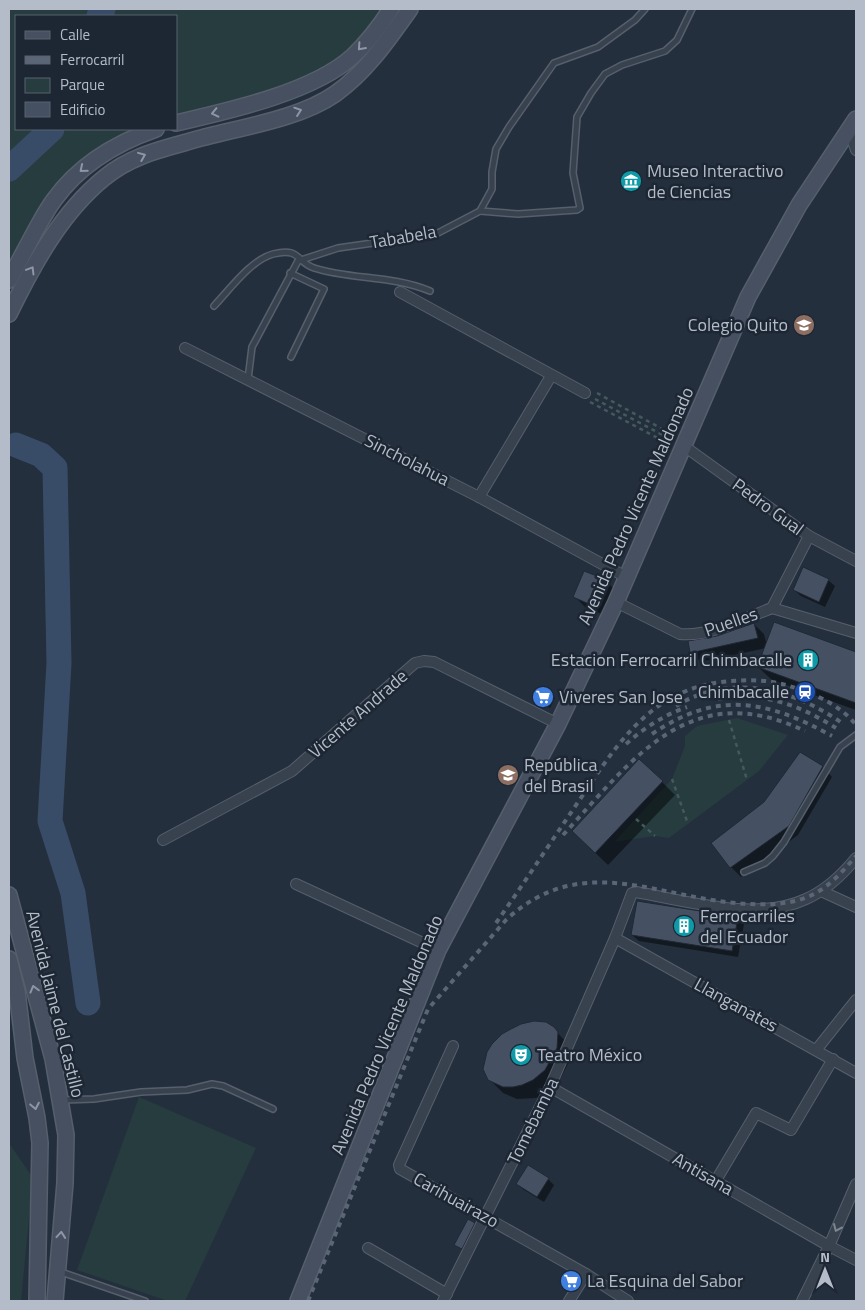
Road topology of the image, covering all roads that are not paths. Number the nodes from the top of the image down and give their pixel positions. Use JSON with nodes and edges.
{"nodes":[{"id":1,"x":391,"y":9,"type":"edge"},
{"id":2,"x":410,"y":9,"type":"edge"},
{"id":3,"x":645,"y":9,"type":"edge"},
{"id":4,"x":692,"y":9,"type":"edge"},
{"id":5,"x":178,"y":122,"type":"edge"},
{"id":6,"x":852,"y":124,"type":"edge"},
{"id":7,"x":153,"y":130,"type":"edge"},
{"id":8,"x":856,"y":150,"type":"edge"},
{"id":9,"x":480,"y":211,"type":"junction"},
{"id":10,"x":301,"y":259,"type":"junction"},
{"id":11,"x":290,"y":273,"type":"junction"},
{"id":12,"x":9,"y":280,"type":"edge"},
{"id":13,"x":430,"y":291,"type":"dead end"},
{"id":14,"x":400,"y":292,"type":"dead end"},
{"id":15,"x":214,"y":306,"type":"dead end"},
{"id":16,"x":9,"y":314,"type":"edge"},
{"id":17,"x":185,"y":348,"type":"dead end"},
{"id":18,"x":291,"y":357,"type":"dead end"},
{"id":19,"x":551,"y":376,"type":"junction"},
{"id":20,"x":248,"y":379,"type":"junction"},
{"id":21,"x":589,"y":395,"type":"road end"},
{"id":22,"x":681,"y":444,"type":"junction"},
{"id":23,"x":479,"y":497,"type":"junction"},
{"id":24,"x":809,"y":536,"type":"junction"},
{"id":25,"x":856,"y":561,"type":"edge"},
{"id":26,"x":626,"y":577,"type":"junction"},
{"id":27,"x":616,"y":602,"type":"junction"},
{"id":28,"x":772,"y":608,"type":"junction"},
{"id":29,"x":856,"y":634,"type":"edge"},
{"id":30,"x":558,"y":724,"type":"junction"},
{"id":31,"x":856,"y":735,"type":"edge"},
{"id":32,"x":163,"y":840,"type":"dead end"},
{"id":33,"x":856,"y":858,"type":"edge"},
{"id":34,"x":744,"y":872,"type":"dead end"},
{"id":35,"x":296,"y":884,"type":"dead end"},
{"id":36,"x":821,"y":891,"type":"junction"},
{"id":37,"x":9,"y":895,"type":"edge"},
{"id":38,"x":856,"y":907,"type":"edge"},
{"id":39,"x":615,"y":938,"type":"junction"},
{"id":40,"x":438,"y":950,"type":"junction"},
{"id":41,"x":9,"y":959,"type":"edge"},
{"id":42,"x":856,"y":1000,"type":"edge"},
{"id":43,"x":9,"y":1011,"type":"edge"},
{"id":44,"x":453,"y":1046,"type":"dead end"},
{"id":45,"x":817,"y":1049,"type":"junction"},
{"id":46,"x":25,"y":1058,"type":"junction"},
{"id":47,"x":833,"y":1059,"type":"junction"},
{"id":48,"x":856,"y":1073,"type":"edge"},
{"id":49,"x":550,"y":1088,"type":"junction"},
{"id":50,"x":60,"y":1100,"type":"junction"},
{"id":51,"x":273,"y":1109,"type":"dead end"},
{"id":52,"x":715,"y":1182,"type":"junction"},
{"id":53,"x":856,"y":1184,"type":"edge"},
{"id":54,"x":486,"y":1216,"type":"junction"},
{"id":55,"x":829,"y":1246,"type":"junction"},
{"id":56,"x":368,"y":1248,"type":"dead end"},
{"id":57,"x":856,"y":1260,"type":"edge"},
{"id":58,"x":58,"y":1270,"type":"junction"},
{"id":59,"x":586,"y":1274,"type":"junction"},
{"id":60,"x":445,"y":1298,"type":"edge"},
{"id":61,"x":36,"y":1301,"type":"edge"},
{"id":62,"x":55,"y":1301,"type":"edge"},
{"id":63,"x":146,"y":1301,"type":"edge"},
{"id":64,"x":298,"y":1301,"type":"edge"},
{"id":65,"x":569,"y":1301,"type":"edge"},
{"id":66,"x":628,"y":1301,"type":"edge"},
{"id":67,"x":802,"y":1301,"type":"edge"}],
"edges":[{"from":1,"to":5,"type":"main road","one_way":true},
{"from":16,"to":2,"type":"main road","one_way":true},
{"from":3,"to":9,"type":"lane"},
{"from":4,"to":9,"type":"lane"},
{"from":6,"to":8,"type":"street"},
{"from":6,"to":22,"type":"main road","name":"Avenida Pedro Vicente Maldonado"},
{"from":7,"to":12,"type":"main road","one_way":true},
{"from":9,"to":10,"type":"lane","name":"Tababela"},
{"from":10,"to":11,"type":"lane"},
{"from":10,"to":13,"type":"lane"},
{"from":10,"to":15,"type":"lane"},
{"from":11,"to":18,"type":"lane"},
{"from":11,"to":20,"type":"lane"},
{"from":14,"to":19,"type":"street"},
{"from":17,"to":20,"type":"street","name":"Sincholahua"},
{"from":19,"to":21,"type":"street"},
{"from":19,"to":23,"type":"street"},
{"from":20,"to":23,"type":"street","name":"Sincholahua"},
{"from":22,"to":24,"type":"street","name":"Pedro Gual"},
{"from":22,"to":26,"type":"main road","name":"Avenida Pedro Vicente Maldonado"},
{"from":23,"to":26,"type":"street","name":"Sincholahua"},
{"from":24,"to":25,"type":"street","name":"Pedro Gual"},
{"from":24,"to":28,"type":"street","name":"Puelles"},
{"from":26,"to":27,"type":"main road","name":"Avenida Pedro Vicente Maldonado"},
{"from":27,"to":28,"type":"street","name":"Puelles"},
{"from":27,"to":30,"type":"main road","name":"Avenida Pedro Vicente Maldonado"},
{"from":28,"to":29,"type":"street"},
{"from":30,"to":32,"type":"street","name":"Vicente Andrade"},
{"from":30,"to":40,"type":"main road","name":"Avenida Pedro Vicente Maldonado"},
{"from":31,"to":34,"type":"lane"},
{"from":33,"to":36,"type":"street"},
{"from":35,"to":40,"type":"street"},
{"from":36,"to":38,"type":"street"},
{"from":36,"to":39,"type":"street","name":"Tomebamba"},
{"from":50,"to":37,"type":"main road","name":"Avenida Jaime del Castillo","one_way":true},
{"from":39,"to":45,"type":"street","name":"Llanganates"},
{"from":39,"to":49,"type":"street","name":"Tomebamba"},
{"from":40,"to":64,"type":"main road","name":"Avenida Pedro Vicente Maldonado"},
{"from":41,"to":46,"type":"main road","name":"Avenida Jaime del Castillo"},
{"from":42,"to":45,"type":"street"},
{"from":43,"to":46,"type":"main road"},
{"from":44,"to":54,"type":"street","name":"Carihuairazo"},
{"from":45,"to":47,"type":"street","name":"Llanganates"},
{"from":46,"to":61,"type":"main road","name":"Avenida Jaime del Castillo","one_way":true},
{"from":47,"to":48,"type":"street","name":"Llanganates"},
{"from":47,"to":52,"type":"street"},
{"from":49,"to":52,"type":"street","name":"Antisana"},
{"from":49,"to":54,"type":"street","name":"Tomebamba"},
{"from":50,"to":51,"type":"lane"},
{"from":58,"to":50,"type":"main road","name":"Avenida Jaime del Castillo","one_way":true},
{"from":52,"to":55,"type":"street","name":"Antisana"},
{"from":53,"to":55,"type":"street","one_way":true},
{"from":54,"to":59,"type":"street","name":"Carihuairazo"},
{"from":54,"to":60,"type":"street","name":"Tomebamba"},
{"from":55,"to":57,"type":"street","name":"Antisana"},
{"from":55,"to":67,"type":"street"},
{"from":56,"to":60,"type":"street"},
{"from":58,"to":62,"type":"main road","name":"Avenida Jaime del Castillo"},
{"from":58,"to":63,"type":"lane"},
{"from":59,"to":65,"type":"street"},
{"from":59,"to":66,"type":"street","name":"Carihuairazo"}]}
